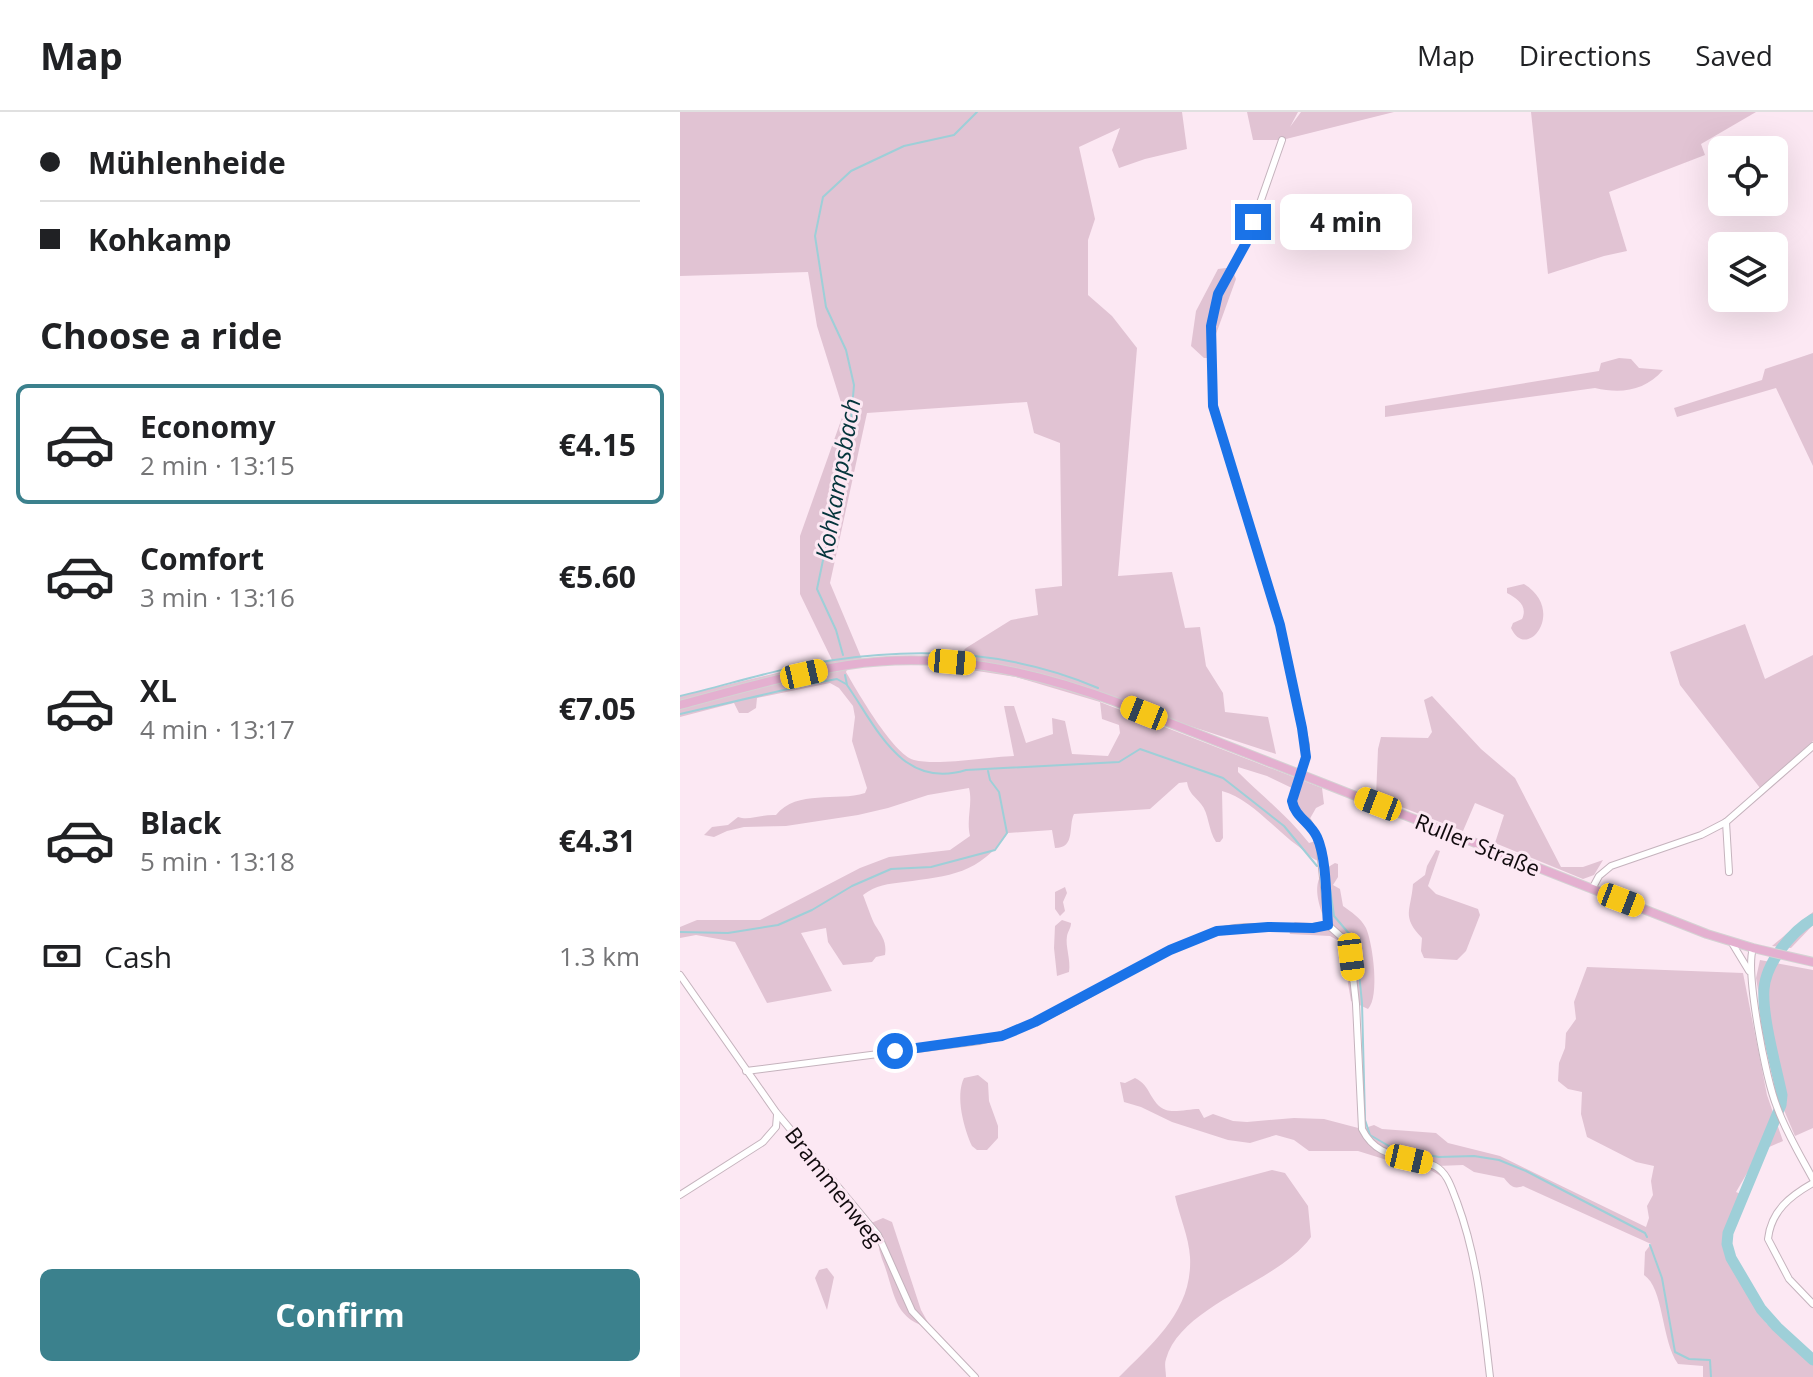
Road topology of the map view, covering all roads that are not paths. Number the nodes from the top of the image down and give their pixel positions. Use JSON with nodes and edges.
{"nodes":[{"id":1,"x":1282,"y":140,"type":"dead end"},
{"id":2,"x":680,"y":705,"type":"edge"},
{"id":3,"x":1813,"y":746,"type":"edge"},
{"id":4,"x":1300,"y":773,"type":"junction"},
{"id":5,"x":1726,"y":822,"type":"junction"},
{"id":6,"x":1729,"y":872,"type":"dead end"},
{"id":7,"x":1592,"y":889,"type":"junction"},
{"id":8,"x":1328,"y":925,"type":"junction"},
{"id":9,"x":1731,"y":941,"type":"junction"},
{"id":10,"x":1753,"y":948,"type":"junction"},
{"id":11,"x":1813,"y":962,"type":"edge"},
{"id":12,"x":1750,"y":974,"type":"junction"},
{"id":13,"x":680,"y":975,"type":"edge"},
{"id":14,"x":746,"y":1071,"type":"junction"},
{"id":15,"x":776,"y":1112,"type":"junction"},
{"id":16,"x":1813,"y":1181,"type":"edge"},
{"id":17,"x":680,"y":1195,"type":"edge"},
{"id":18,"x":1813,"y":1304,"type":"edge"},
{"id":19,"x":975,"y":1377,"type":"edge"},
{"id":20,"x":1490,"y":1377,"type":"edge"}],
"edges":[{"from":1,"to":4,"type":"street"},
{"from":2,"to":4,"type":"main road","name":"Ruller Straße"},
{"from":3,"to":5,"type":"street"},
{"from":4,"to":7,"type":"main road","name":"Ruller Straße"},
{"from":4,"to":8,"type":"street"},
{"from":5,"to":6,"type":"street"},
{"from":5,"to":7,"type":"street"},
{"from":7,"to":9,"type":"main road","name":"Ruller Straße"},
{"from":8,"to":14,"type":"street"},
{"from":8,"to":20,"type":"street"},
{"from":9,"to":10,"type":"main road","name":"Ruller Straße"},
{"from":9,"to":12,"type":"street"},
{"from":10,"to":11,"type":"main road","name":"Ruller Straße"},
{"from":10,"to":12,"type":"street"},
{"from":12,"to":16,"type":"street"},
{"from":13,"to":14,"type":"street","name":"Brammenweg"},
{"from":14,"to":15,"type":"street","name":"Brammenweg"},
{"from":15,"to":17,"type":"street"},
{"from":15,"to":19,"type":"street","name":"Brammenweg"},
{"from":16,"to":18,"type":"street"}]}
